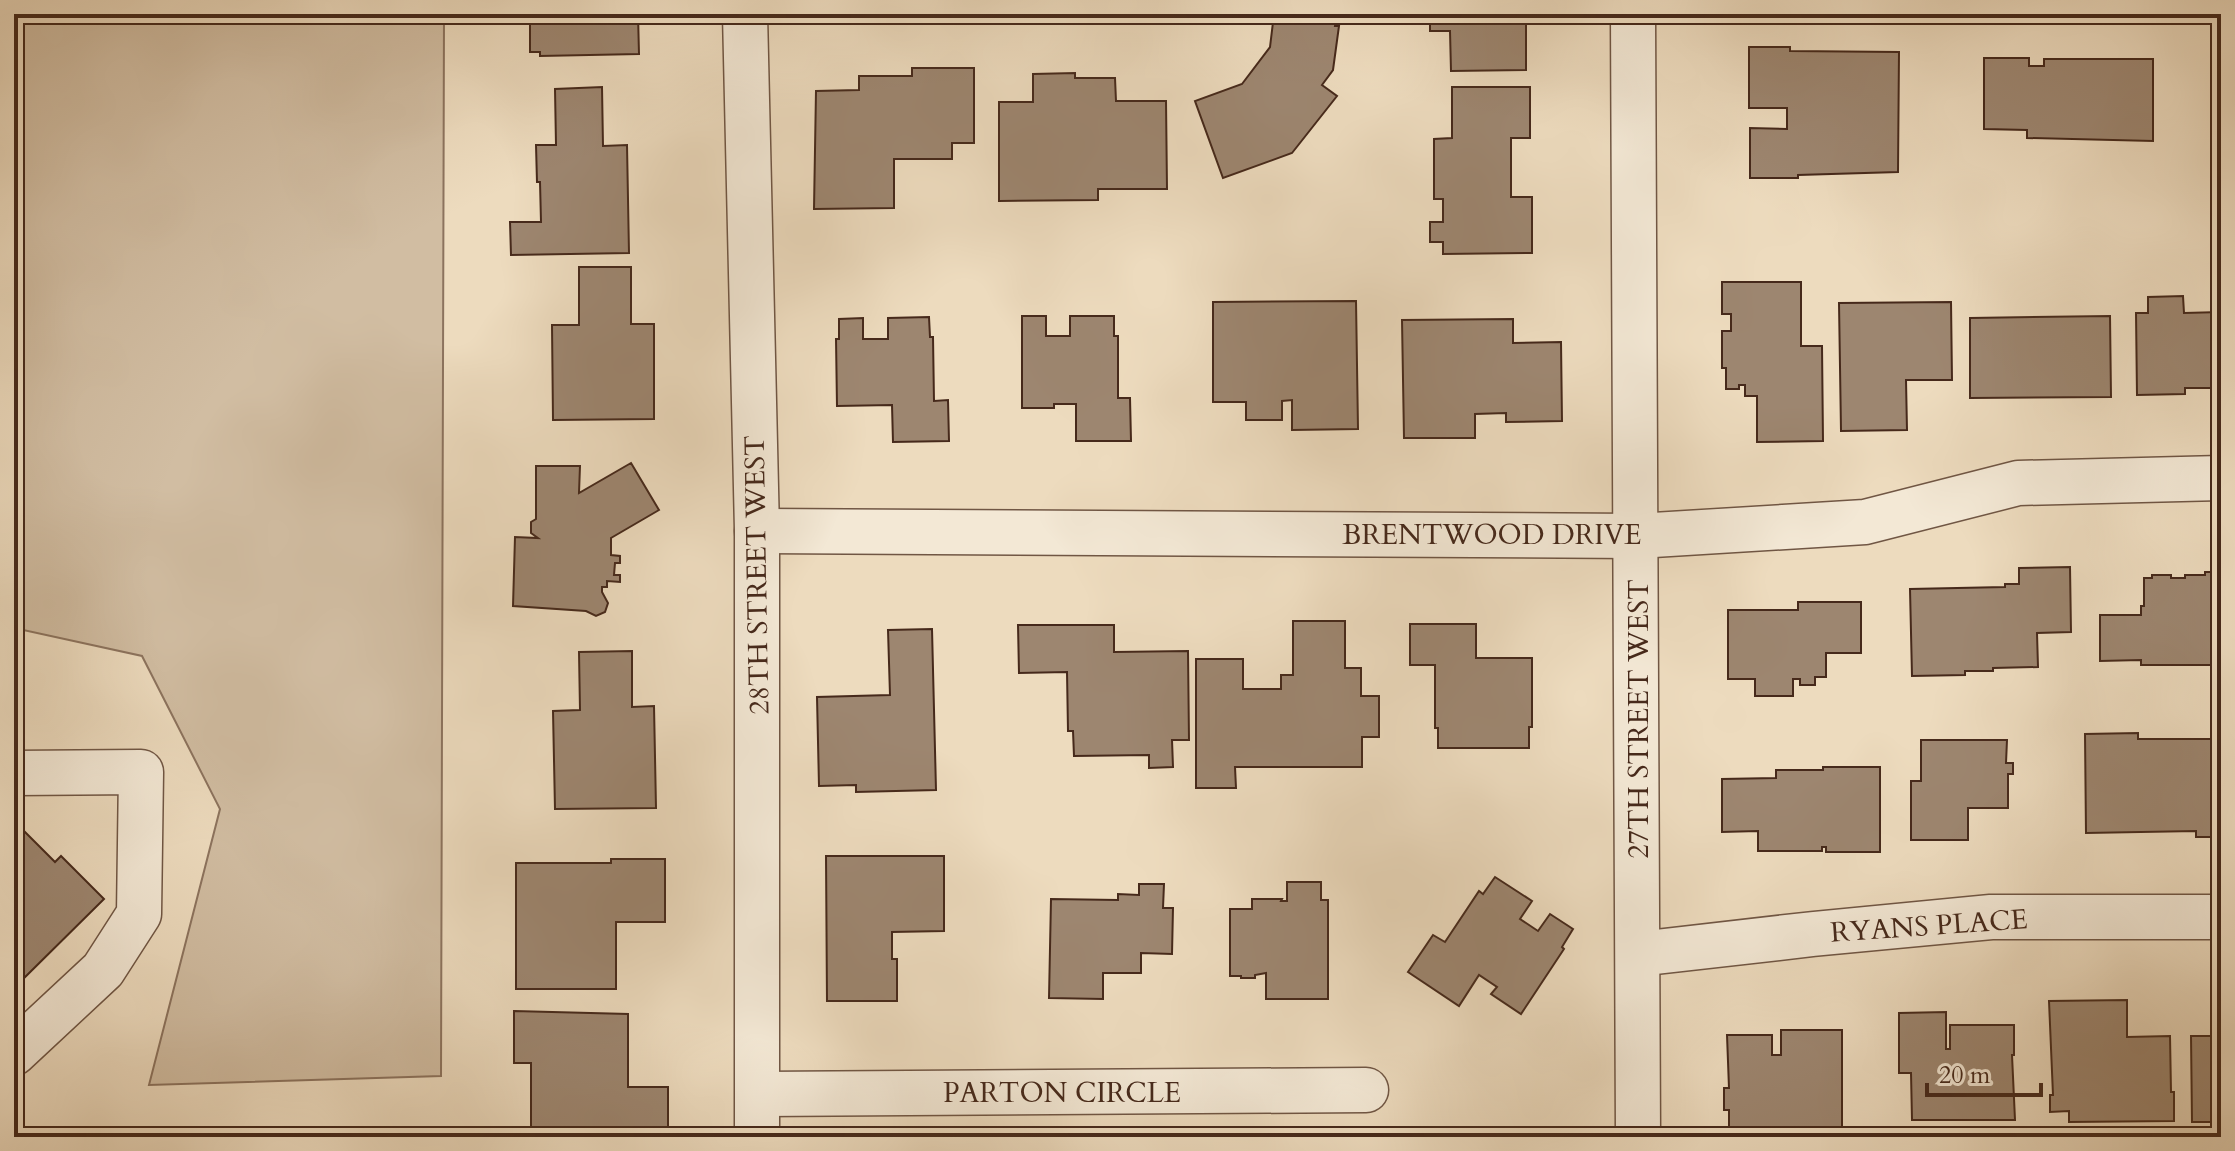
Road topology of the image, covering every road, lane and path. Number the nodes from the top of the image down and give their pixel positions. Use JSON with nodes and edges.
{"nodes":[{"id":1,"x":745,"y":14,"type":"edge"},
{"id":2,"x":1633,"y":14,"type":"edge"},
{"id":3,"x":2221,"y":478,"type":"edge"},
{"id":4,"x":757,"y":531,"type":"junction"},
{"id":5,"x":1637,"y":536,"type":"junction"},
{"id":6,"x":14,"y":773,"type":"edge"},
{"id":7,"x":2221,"y":917,"type":"edge"},
{"id":8,"x":1638,"y":954,"type":"junction"},
{"id":9,"x":14,"y":1053,"type":"edge"},
{"id":10,"x":1366,"y":1090,"type":"dead end"},
{"id":11,"x":758,"y":1094,"type":"junction"},
{"id":12,"x":757,"y":1137,"type":"edge"},
{"id":13,"x":1638,"y":1137,"type":"edge"}],
"edges":[{"from":1,"to":4,"type":"street","name":"28TH STREET WEST"},
{"from":2,"to":5,"type":"street","name":"27TH STREET WEST"},
{"from":3,"to":5,"type":"street","name":"BRENTWOOD DRIVE"},
{"from":4,"to":5,"type":"street","name":"BRENTWOOD DRIVE"},
{"from":4,"to":11,"type":"street","name":"28TH STREET WEST"},
{"from":5,"to":8,"type":"street","name":"27TH STREET WEST"},
{"from":6,"to":9,"type":"street"},
{"from":7,"to":8,"type":"street","name":"RYANS PLACE"},
{"from":8,"to":13,"type":"street","name":"27TH STREET WEST"},
{"from":10,"to":11,"type":"street","name":"PARTON CIRCLE"},
{"from":11,"to":12,"type":"street","name":"28TH STREET WEST"}]}
